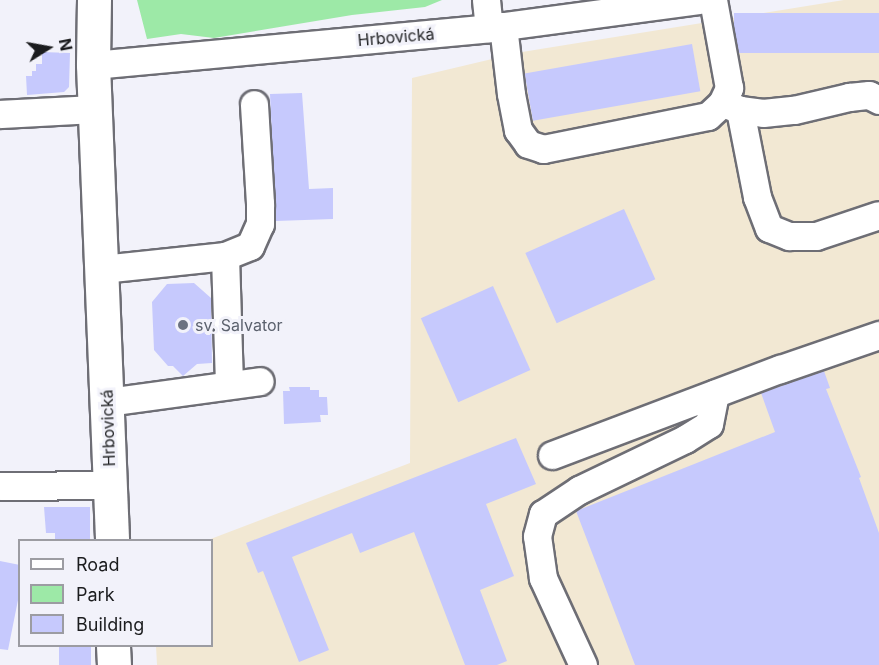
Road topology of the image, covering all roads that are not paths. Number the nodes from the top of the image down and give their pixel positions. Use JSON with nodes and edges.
{"nodes":[{"id":1,"x":94,"y":0,"type":"edge"},
{"id":2,"x":486,"y":0,"type":"edge"},
{"id":3,"x":698,"y":0,"type":"edge"},
{"id":4,"x":713,"y":0,"type":"edge"},
{"id":5,"x":496,"y":27,"type":"junction"},
{"id":6,"x":93,"y":65,"type":"junction"},
{"id":7,"x":879,"y":100,"type":"edge"},
{"id":8,"x":254,"y":104,"type":"dead end"},
{"id":9,"x":731,"y":106,"type":"junction"},
{"id":10,"x":95,"y":109,"type":"junction"},
{"id":11,"x":0,"y":114,"type":"edge"},
{"id":12,"x":879,"y":215,"type":"edge"},
{"id":13,"x":225,"y":256,"type":"junction"},
{"id":14,"x":102,"y":269,"type":"junction"},
{"id":15,"x":879,"y":335,"type":"edge"},
{"id":16,"x":260,"y":381,"type":"dead end"},
{"id":17,"x":229,"y":384,"type":"junction"},
{"id":18,"x":715,"y":394,"type":"junction"},
{"id":19,"x":107,"y":402,"type":"junction"},
{"id":20,"x":552,"y":455,"type":"dead end"},
{"id":21,"x":111,"y":485,"type":"junction"},
{"id":22,"x":0,"y":486,"type":"edge"},
{"id":23,"x":112,"y":539,"type":"edge"},
{"id":24,"x":113,"y":647,"type":"edge"},
{"id":25,"x":114,"y":665,"type":"edge"},
{"id":26,"x":582,"y":665,"type":"edge"}],
"edges":[{"from":1,"to":6,"type":"main road","name":"Hrbovická"},
{"from":2,"to":5,"type":"street"},
{"from":3,"to":5,"type":"street","name":"Hrbovická"},
{"from":4,"to":9,"type":"street"},
{"from":5,"to":6,"type":"street","name":"Hrbovická"},
{"from":5,"to":9,"type":"street"},
{"from":6,"to":10,"type":"main road","name":"Hrbovická"},
{"from":7,"to":9,"type":"street"},
{"from":8,"to":13,"type":"street"},
{"from":9,"to":12,"type":"street"},
{"from":10,"to":11,"type":"street"},
{"from":10,"to":14,"type":"main road","name":"Hrbovická"},
{"from":13,"to":14,"type":"street"},
{"from":13,"to":17,"type":"street"},
{"from":14,"to":19,"type":"main road","name":"Hrbovická"},
{"from":15,"to":18,"type":"street"},
{"from":16,"to":17,"type":"street"},
{"from":17,"to":19,"type":"street"},
{"from":18,"to":20,"type":"street"},
{"from":18,"to":26,"type":"street"},
{"from":19,"to":21,"type":"main road","name":"Hrbovická"},
{"from":21,"to":22,"type":"street"},
{"from":21,"to":23,"type":"main road","name":"Hrbovická"},
{"from":24,"to":25,"type":"main road"}]}
